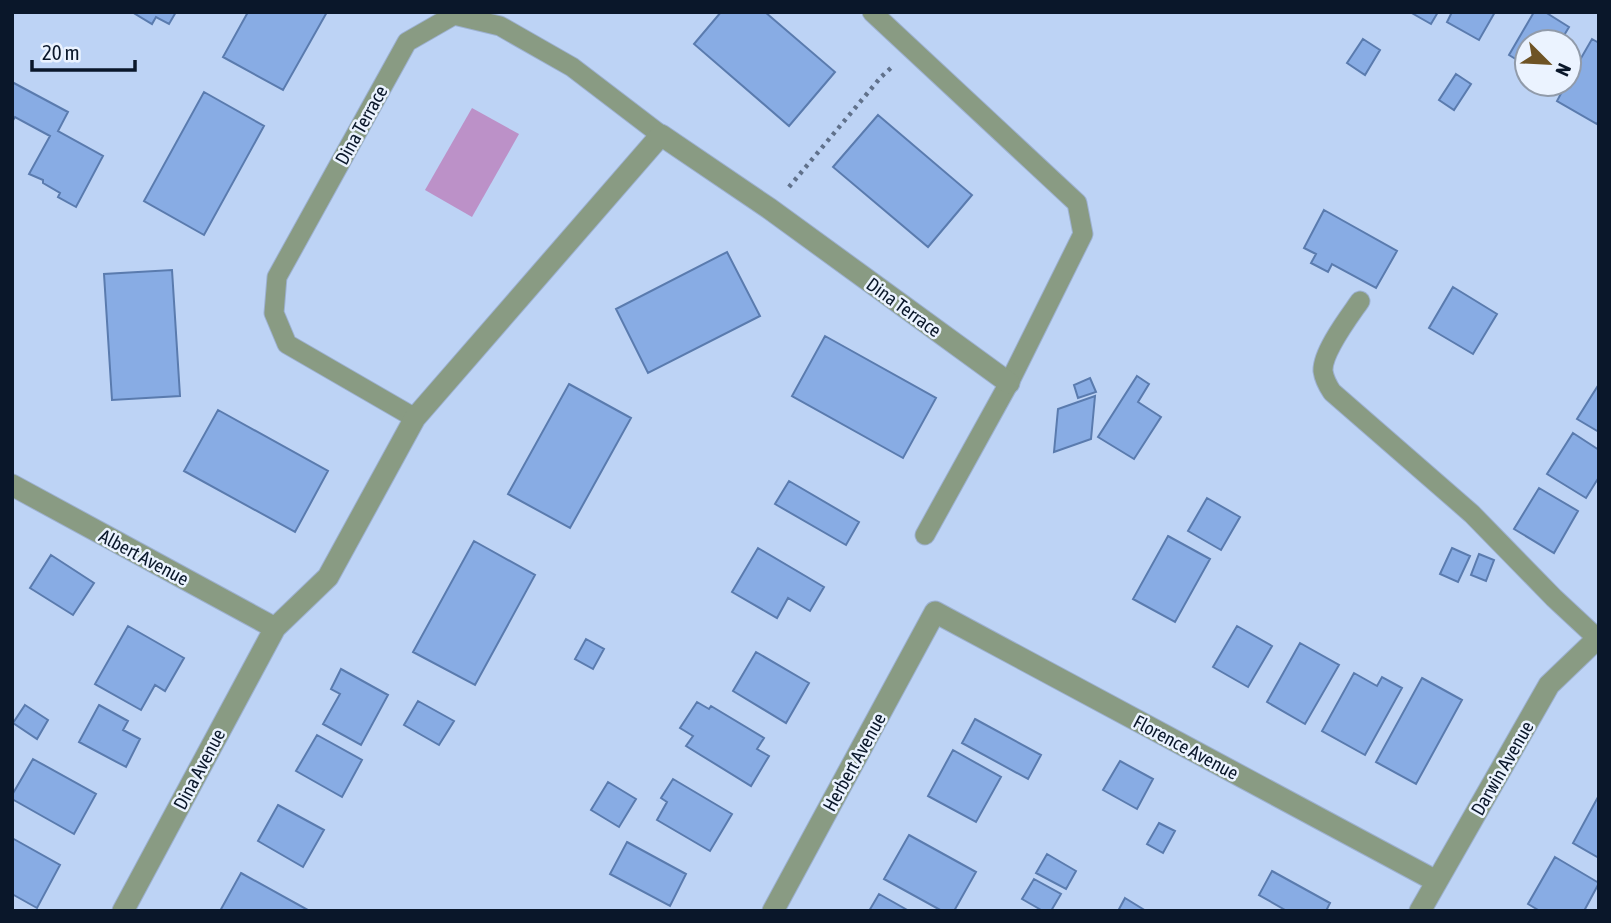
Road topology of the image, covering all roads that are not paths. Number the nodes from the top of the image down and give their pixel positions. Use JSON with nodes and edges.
{"nodes":[{"id":1,"x":872,"y":12,"type":"edge"},
{"id":2,"x":501,"y":19,"type":"edge"},
{"id":3,"x":661,"y":135,"type":"junction"},
{"id":4,"x":1360,"y":301,"type":"dead end"},
{"id":5,"x":1009,"y":383,"type":"junction"},
{"id":6,"x":415,"y":418,"type":"junction"},
{"id":7,"x":12,"y":485,"type":"edge"},
{"id":8,"x":925,"y":536,"type":"dead end"},
{"id":9,"x":935,"y":612,"type":"joint"},
{"id":10,"x":275,"y":628,"type":"junction"},
{"id":11,"x":1598,"y":638,"type":"edge"},
{"id":12,"x":1436,"y":881,"type":"junction"},
{"id":13,"x":123,"y":911,"type":"edge"},
{"id":14,"x":773,"y":911,"type":"edge"},
{"id":15,"x":1420,"y":911,"type":"edge"}],
"edges":[{"from":1,"to":5,"type":"lane"},
{"from":2,"to":3,"type":"lane","name":"Dina Terrace"},
{"from":2,"to":6,"type":"lane","name":"Dina Terrace"},
{"from":3,"to":5,"type":"street","name":"Dina Terrace"},
{"from":3,"to":6,"type":"street"},
{"from":4,"to":11,"type":"lane"},
{"from":5,"to":8,"type":"lane"},
{"from":6,"to":10,"type":"street"},
{"from":7,"to":10,"type":"street","name":"Albert Avenue"},
{"from":9,"to":12,"type":"street","name":"Florence Avenue"},
{"from":9,"to":14,"type":"street","name":"Herbert Avenue"},
{"from":10,"to":13,"type":"street","name":"Dina Avenue"},
{"from":11,"to":12,"type":"street","name":"Darwin Avenue"},
{"from":12,"to":15,"type":"street","name":"Darwin Avenue"}]}
